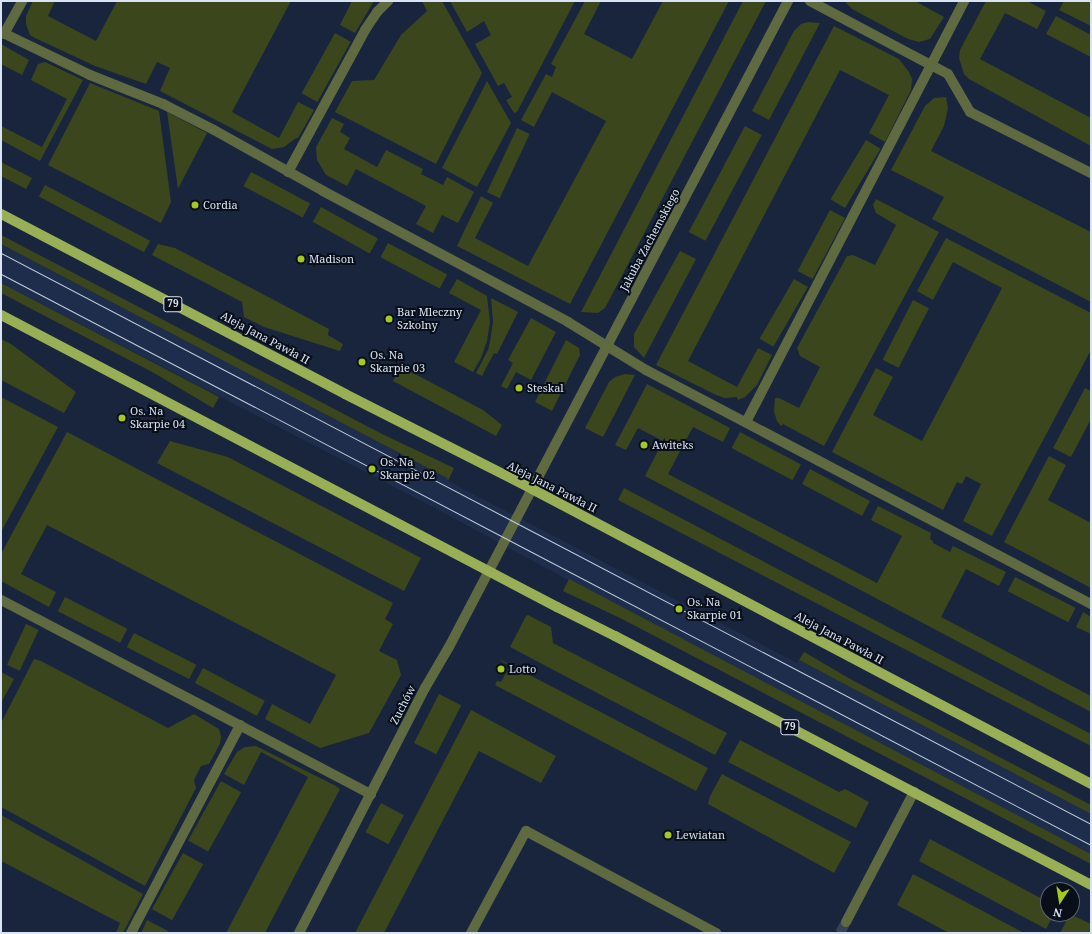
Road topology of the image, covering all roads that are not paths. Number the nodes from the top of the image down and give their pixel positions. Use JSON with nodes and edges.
{"nodes":[{"id":1,"x":22,"y":1,"type":"edge"},
{"id":2,"x":388,"y":1,"type":"edge"},
{"id":3,"x":788,"y":1,"type":"edge"},
{"id":4,"x":810,"y":1,"type":"edge"},
{"id":5,"x":964,"y":1,"type":"edge"},
{"id":6,"x":2,"y":33,"type":"edge"},
{"id":7,"x":931,"y":65,"type":"junction"},
{"id":8,"x":288,"y":172,"type":"junction"},
{"id":9,"x":1091,"y":173,"type":"edge"},
{"id":10,"x":1,"y":214,"type":"edge"},
{"id":11,"x":1,"y":315,"type":"edge"},
{"id":12,"x":607,"y":347,"type":"junction"},
{"id":13,"x":746,"y":422,"type":"junction"},
{"id":14,"x":532,"y":489,"type":"junction"},
{"id":15,"x":488,"y":571,"type":"junction"},
{"id":16,"x":1,"y":600,"type":"edge"},
{"id":17,"x":1091,"y":604,"type":"edge"},
{"id":18,"x":240,"y":725,"type":"junction"},
{"id":19,"x":1091,"y":784,"type":"edge"},
{"id":20,"x":914,"y":792,"type":"junction"},
{"id":21,"x":371,"y":794,"type":"junction"},
{"id":22,"x":1091,"y":885,"type":"edge"},
{"id":23,"x":846,"y":922,"type":"tunnel mouth"},
{"id":24,"x":131,"y":933,"type":"edge"},
{"id":25,"x":299,"y":933,"type":"edge"},
{"id":26,"x":471,"y":933,"type":"edge"},
{"id":27,"x":716,"y":933,"type":"edge"}],
"edges":[{"from":1,"to":6,"type":"street"},
{"from":2,"to":8,"type":"street"},
{"from":3,"to":12,"type":"street","name":"Jakuba Zachemskiego"},
{"from":4,"to":7,"type":"street"},
{"from":5,"to":7,"type":"street"},
{"from":6,"to":8,"type":"street"},
{"from":7,"to":9,"type":"street"},
{"from":7,"to":13,"type":"street"},
{"from":8,"to":12,"type":"street"},
{"from":10,"to":14,"type":"main road","name":"Aleja Jana Pawła II","number":"79"},
{"from":11,"to":15,"type":"main road","number":"79"},
{"from":12,"to":13,"type":"street"},
{"from":12,"to":14,"type":"street","name":"Jakuba Zachemskiego"},
{"from":13,"to":17,"type":"street"},
{"from":14,"to":15,"type":"street","name":"Zuchów"},
{"from":14,"to":19,"type":"main road","name":"Aleja Jana Pawła II","number":"79"},
{"from":15,"to":20,"type":"main road","number":"79"},
{"from":15,"to":21,"type":"street","name":"Zuchów"},
{"from":16,"to":18,"type":"street"},
{"from":18,"to":21,"type":"street"},
{"from":18,"to":24,"type":"street"},
{"from":20,"to":22,"type":"main road","number":"79"},
{"from":20,"to":23,"type":"street"},
{"from":21,"to":25,"type":"street","name":"Zuchów"},
{"from":26,"to":27,"type":"street"}]}
